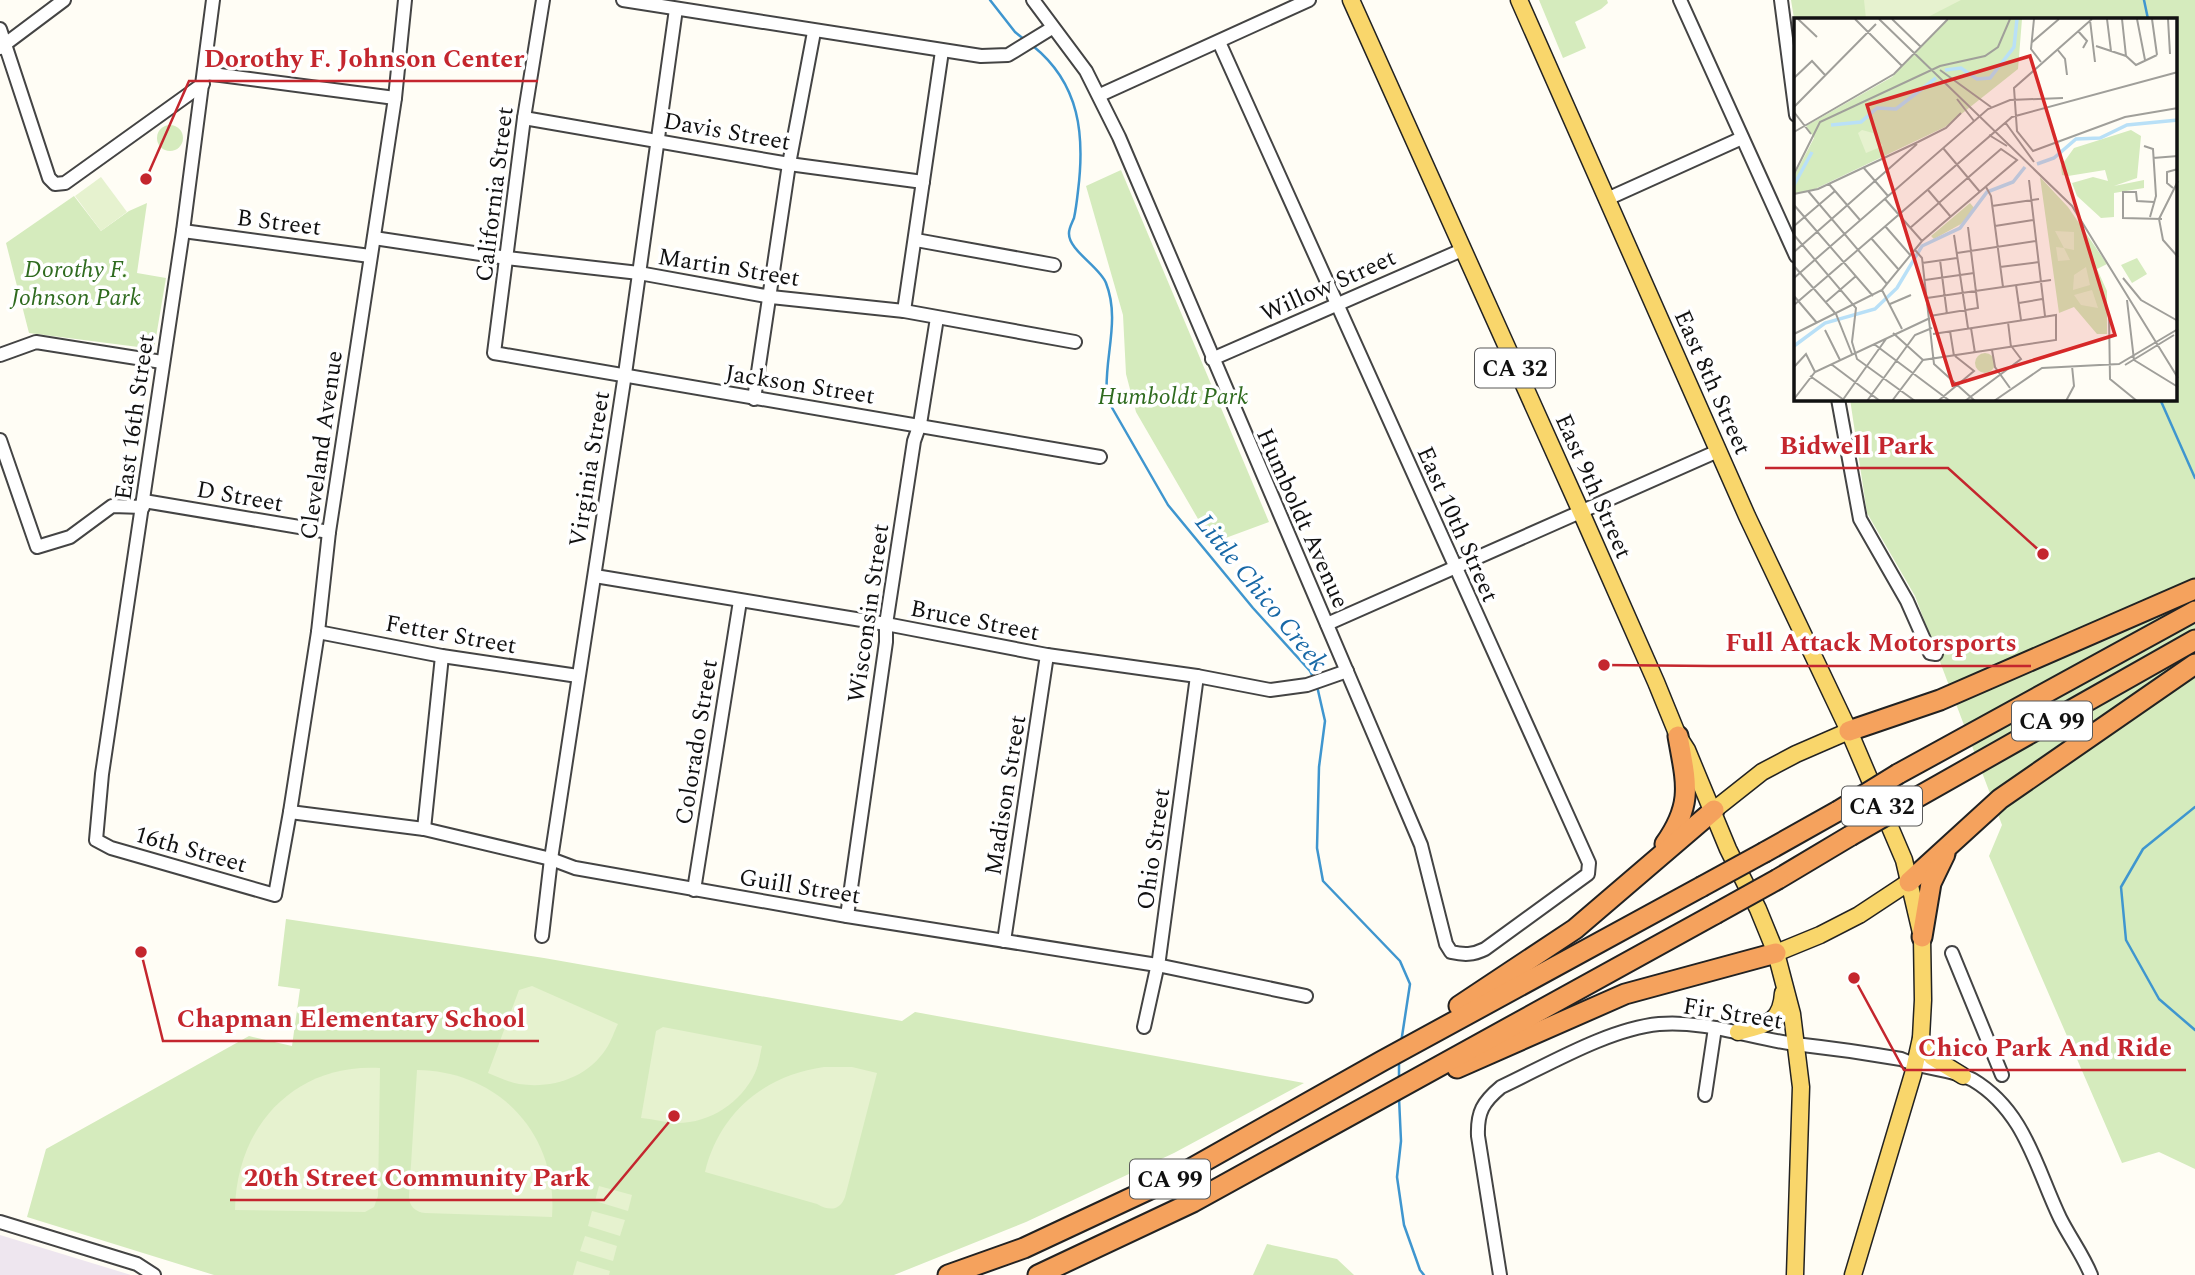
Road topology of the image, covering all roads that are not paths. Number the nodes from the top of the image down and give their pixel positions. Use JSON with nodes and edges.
{"nodes":[{"id":1,"x":64,"y":0,"type":"edge"},
{"id":2,"x":213,"y":0,"type":"edge"},
{"id":3,"x":405,"y":0,"type":"edge"},
{"id":4,"x":543,"y":0,"type":"edge"},
{"id":5,"x":623,"y":0,"type":"edge"},
{"id":6,"x":1033,"y":0,"type":"edge"},
{"id":7,"x":1309,"y":0,"type":"edge"},
{"id":8,"x":1351,"y":0,"type":"edge"},
{"id":9,"x":1519,"y":0,"type":"edge"},
{"id":10,"x":1680,"y":0,"type":"edge"},
{"id":11,"x":1781,"y":0,"type":"edge"},
{"id":12,"x":677,"y":9,"type":"junction"},
{"id":13,"x":1052,"y":28,"type":"junction"},
{"id":14,"x":0,"y":29,"type":"edge"},
{"id":15,"x":814,"y":32,"type":"junction"},
{"id":16,"x":1219,"y":42,"type":"junction"},
{"id":17,"x":3,"y":46,"type":"edge"},
{"id":18,"x":942,"y":51,"type":"junction"},
{"id":19,"x":204,"y":78,"type":"junction"},
{"id":20,"x":1100,"y":95,"type":"junction"},
{"id":21,"x":395,"y":98,"type":"junction"},
{"id":22,"x":1794,"y":100,"type":"edge"},
{"id":23,"x":524,"y":118,"type":"junction"},
{"id":24,"x":1742,"y":138,"type":"junction"},
{"id":25,"x":659,"y":141,"type":"junction"},
{"id":26,"x":789,"y":164,"type":"junction"},
{"id":27,"x":923,"y":182,"type":"junction"},
{"id":28,"x":1607,"y":199,"type":"junction"},
{"id":29,"x":183,"y":231,"type":"junction"},
{"id":30,"x":374,"y":238,"type":"junction"},
{"id":31,"x":916,"y":240,"type":"junction"},
{"id":32,"x":1462,"y":250,"type":"junction"},
{"id":33,"x":1794,"y":252,"type":"edge"},
{"id":34,"x":370,"y":256,"type":"junction"},
{"id":35,"x":507,"y":258,"type":"junction"},
{"id":36,"x":1054,"y":265,"type":"dead end"},
{"id":37,"x":639,"y":273,"type":"junction"},
{"id":38,"x":771,"y":297,"type":"junction"},
{"id":39,"x":1336,"y":304,"type":"junction"},
{"id":40,"x":904,"y":312,"type":"junction"},
{"id":41,"x":937,"y":318,"type":"junction"},
{"id":42,"x":1075,"y":342,"type":"dead end"},
{"id":43,"x":494,"y":353,"type":"joint"},
{"id":44,"x":0,"y":355,"type":"edge"},
{"id":45,"x":1212,"y":359,"type":"junction"},
{"id":46,"x":162,"y":362,"type":"junction"},
{"id":47,"x":625,"y":374,"type":"junction"},
{"id":48,"x":754,"y":399,"type":"junction"},
{"id":49,"x":1838,"y":401,"type":"edge"},
{"id":50,"x":920,"y":424,"type":"junction"},
{"id":51,"x":0,"y":440,"type":"edge"},
{"id":52,"x":1718,"y":451,"type":"junction"},
{"id":53,"x":1100,"y":457,"type":"dead end"},
{"id":54,"x":143,"y":504,"type":"junction"},
{"id":55,"x":1581,"y":512,"type":"junction"},
{"id":56,"x":329,"y":532,"type":"junction"},
{"id":57,"x":1455,"y":568,"type":"junction"},
{"id":58,"x":595,"y":576,"type":"junction"},
{"id":59,"x":2195,"y":589,"type":"edge"},
{"id":60,"x":740,"y":600,"type":"junction"},
{"id":61,"x":2191,"y":614,"type":"edge"},
{"id":62,"x":886,"y":624,"type":"junction"},
{"id":63,"x":1327,"y":624,"type":"junction"},
{"id":64,"x":317,"y":632,"type":"junction"},
{"id":65,"x":2195,"y":640,"type":"edge"},
{"id":66,"x":1936,"y":654,"type":"dead end"},
{"id":67,"x":1047,"y":655,"type":"junction"},
{"id":68,"x":442,"y":656,"type":"junction"},
{"id":69,"x":2195,"y":664,"type":"edge"},
{"id":70,"x":1341,"y":673,"type":"junction"},
{"id":71,"x":578,"y":676,"type":"junction"},
{"id":72,"x":1197,"y":676,"type":"junction"},
{"id":73,"x":1849,"y":731,"type":"junction"},
{"id":74,"x":1678,"y":736,"type":"junction"},
{"id":75,"x":1714,"y":810,"type":"junction"},
{"id":76,"x":290,"y":812,"type":"junction"},
{"id":77,"x":424,"y":830,"type":"junction"},
{"id":78,"x":96,"y":840,"type":"joint"},
{"id":79,"x":1951,"y":844,"type":"junction"},
{"id":80,"x":551,"y":859,"type":"junction"},
{"id":81,"x":1909,"y":882,"type":"junction"},
{"id":82,"x":694,"y":890,"type":"junction"},
{"id":83,"x":1621,"y":890,"type":"junction"},
{"id":84,"x":275,"y":895,"type":"joint"},
{"id":85,"x":847,"y":916,"type":"junction"},
{"id":86,"x":541,"y":936,"type":"dead end"},
{"id":87,"x":1922,"y":937,"type":"junction"},
{"id":88,"x":1004,"y":941,"type":"junction"},
{"id":89,"x":1451,"y":952,"type":"joint"},
{"id":90,"x":1776,"y":953,"type":"junction"},
{"id":91,"x":1952,"y":953,"type":"dead end"},
{"id":92,"x":1157,"y":965,"type":"junction"},
{"id":93,"x":1784,"y":983,"type":"junction"},
{"id":94,"x":1306,"y":996,"type":"dead end"},
{"id":95,"x":1144,"y":1027,"type":"dead end"},
{"id":96,"x":1715,"y":1028,"type":"junction"},
{"id":97,"x":1738,"y":1032,"type":"junction"},
{"id":98,"x":1421,"y":1035,"type":"junction"},
{"id":99,"x":1921,"y":1038,"type":"junction"},
{"id":100,"x":1795,"y":1044,"type":"junction"},
{"id":101,"x":1915,"y":1066,"type":"junction"},
{"id":102,"x":1420,"y":1076,"type":"junction"},
{"id":103,"x":1963,"y":1076,"type":"junction"},
{"id":104,"x":1705,"y":1095,"type":"dead end"},
{"id":105,"x":1993,"y":1095,"type":"junction"},
{"id":106,"x":0,"y":1222,"type":"edge"},
{"id":107,"x":154,"y":1275,"type":"edge"},
{"id":108,"x":948,"y":1275,"type":"edge"},
{"id":109,"x":1038,"y":1275,"type":"edge"},
{"id":110,"x":1500,"y":1275,"type":"edge"},
{"id":111,"x":1795,"y":1275,"type":"edge"},
{"id":112,"x":1853,"y":1275,"type":"edge"},
{"id":113,"x":2091,"y":1275,"type":"edge"}],
"edges":[{"from":1,"to":17,"type":"street"},
{"from":2,"to":19,"type":"street","name":"East 16th Street"},
{"from":3,"to":21,"type":"street","name":"Cleveland Avenue"},
{"from":4,"to":23,"type":"street","name":"California Street"},
{"from":5,"to":12,"type":"street"},
{"from":6,"to":13,"type":"street","name":"Humboldt Avenue"},
{"from":7,"to":16,"type":"street"},
{"from":8,"to":32,"type":"main road","name":"East 9th Street","number":"CA 32"},
{"from":9,"to":28,"type":"main road","name":"East 8th Street","number":"CA 32"},
{"from":10,"to":24,"type":"street"},
{"from":11,"to":22,"type":"street"},
{"from":12,"to":15,"type":"street"},
{"from":12,"to":25,"type":"street","name":"Virginia Street"},
{"from":13,"to":18,"type":"street"},
{"from":13,"to":20,"type":"street","name":"Humboldt Avenue"},
{"from":14,"to":17,"type":"street"},
{"from":15,"to":18,"type":"street"},
{"from":15,"to":26,"type":"street"},
{"from":16,"to":20,"type":"street"},
{"from":16,"to":39,"type":"street","name":"East 10th Street"},
{"from":17,"to":19,"type":"street"},
{"from":18,"to":27,"type":"street"},
{"from":19,"to":21,"type":"street"},
{"from":19,"to":29,"type":"street","name":"East 16th Street"},
{"from":20,"to":45,"type":"street","name":"Humboldt Avenue"},
{"from":21,"to":30,"type":"street","name":"Cleveland Avenue"},
{"from":23,"to":25,"type":"street","name":"Davis Street"},
{"from":23,"to":35,"type":"street","name":"California Street"},
{"from":24,"to":28,"type":"street"},
{"from":24,"to":33,"type":"street"},
{"from":25,"to":26,"type":"street","name":"Davis Street"},
{"from":25,"to":37,"type":"street","name":"Virginia Street"},
{"from":26,"to":27,"type":"street","name":"Davis Street"},
{"from":26,"to":38,"type":"street"},
{"from":27,"to":31,"type":"street"},
{"from":28,"to":52,"type":"main road","name":"East 8th Street","number":"CA 32"},
{"from":29,"to":34,"type":"street","name":"B Street"},
{"from":29,"to":46,"type":"street","name":"East 16th Street"},
{"from":30,"to":34,"type":"street","name":"Cleveland Avenue"},
{"from":30,"to":35,"type":"street","name":"Martin Street"},
{"from":31,"to":36,"type":"street"},
{"from":31,"to":40,"type":"street"},
{"from":32,"to":39,"type":"street","name":"Willow Street"},
{"from":32,"to":55,"type":"main road","name":"East 9th Street","number":"CA 32"},
{"from":34,"to":56,"type":"street","name":"Cleveland Avenue"},
{"from":35,"to":37,"type":"street","name":"Martin Street"},
{"from":35,"to":43,"type":"street","name":"California Street"},
{"from":37,"to":38,"type":"street","name":"Martin Street"},
{"from":37,"to":47,"type":"street","name":"Virginia Street"},
{"from":38,"to":40,"type":"street","name":"Martin Street"},
{"from":38,"to":48,"type":"street"},
{"from":39,"to":45,"type":"street","name":"Willow Street"},
{"from":39,"to":57,"type":"street","name":"East 10th Street"},
{"from":40,"to":41,"type":"street","name":"Martin Street"},
{"from":41,"to":42,"type":"street","name":"Martin Street"},
{"from":41,"to":50,"type":"street","name":"Wisconsin Street"},
{"from":43,"to":47,"type":"street","name":"Jackson Street"},
{"from":44,"to":46,"type":"street"},
{"from":45,"to":63,"type":"street","name":"Humboldt Avenue"},
{"from":46,"to":54,"type":"street","name":"East 16th Street"},
{"from":47,"to":48,"type":"street","name":"Jackson Street"},
{"from":47,"to":58,"type":"street","name":"Virginia Street"},
{"from":48,"to":50,"type":"street","name":"Jackson Street"},
{"from":49,"to":66,"type":"street"},
{"from":50,"to":53,"type":"street","name":"Jackson Street"},
{"from":50,"to":62,"type":"street","name":"Wisconsin Street"},
{"from":51,"to":54,"type":"street","name":"D Street"},
{"from":52,"to":55,"type":"street"},
{"from":52,"to":73,"type":"main road","name":"East 8th Street","number":"CA 32"},
{"from":54,"to":56,"type":"street","name":"D Street"},
{"from":54,"to":78,"type":"street","name":"East 16th Street"},
{"from":55,"to":57,"type":"street"},
{"from":55,"to":74,"type":"main road","name":"East 9th Street","number":"CA 32"},
{"from":56,"to":64,"type":"street","name":"Cleveland Avenue"},
{"from":57,"to":63,"type":"street"},
{"from":57,"to":89,"type":"street","name":"East 10th Street"},
{"from":58,"to":60,"type":"street","name":"Bruce Street"},
{"from":58,"to":71,"type":"street","name":"Virginia Street"},
{"from":59,"to":73,"type":"highway"},
{"from":60,"to":62,"type":"street","name":"Bruce Street"},
{"from":60,"to":82,"type":"street","name":"Colorado Street"},
{"from":61,"to":98,"type":"highway","number":"CA 99","bridge":true},
{"from":62,"to":67,"type":"street","name":"Bruce Street"},
{"from":62,"to":85,"type":"street","name":"Wisconsin Street"},
{"from":63,"to":70,"type":"street","name":"Humboldt Avenue"},
{"from":64,"to":68,"type":"street","name":"Fetter Street"},
{"from":64,"to":76,"type":"street","name":"Cleveland Avenue"},
{"from":65,"to":102,"type":"highway","number":"CA 99","bridge":true},
{"from":67,"to":72,"type":"street","name":"Bruce Street"},
{"from":67,"to":88,"type":"street","name":"Madison Street"},
{"from":68,"to":71,"type":"street","name":"Fetter Street"},
{"from":68,"to":77,"type":"street"},
{"from":69,"to":79,"type":"highway"},
{"from":70,"to":72,"type":"street","name":"Bruce Street"},
{"from":70,"to":89,"type":"street","name":"Humboldt Avenue"},
{"from":71,"to":80,"type":"street","name":"Virginia Street"},
{"from":72,"to":92,"type":"street","name":"Ohio Street"},
{"from":73,"to":75,"type":"main road"},
{"from":73,"to":81,"type":"main road","name":"East 8th Street","number":"CA 32"},
{"from":74,"to":75,"type":"main road","name":"East 9th Street","number":"CA 32"},
{"from":74,"to":83,"type":"highway"},
{"from":75,"to":83,"type":"highway"},
{"from":75,"to":90,"type":"main road","name":"East 9th Street","number":"CA 32"},
{"from":76,"to":77,"type":"street","name":"Guill Street"},
{"from":76,"to":84,"type":"street","name":"Cleveland Avenue"},
{"from":77,"to":80,"type":"street","name":"Guill Street"},
{"from":78,"to":84,"type":"street","name":"16th Street"},
{"from":79,"to":81,"type":"highway"},
{"from":79,"to":87,"type":"highway"},
{"from":80,"to":82,"type":"street","name":"Guill Street"},
{"from":80,"to":86,"type":"street","name":"Virginia Street"},
{"from":81,"to":87,"type":"main road","name":"East 8th Street","number":"CA 32"},
{"from":81,"to":90,"type":"main road"},
{"from":82,"to":85,"type":"street","name":"Guill Street"},
{"from":83,"to":98,"type":"highway"},
{"from":85,"to":88,"type":"street","name":"Guill Street"},
{"from":87,"to":99,"type":"main road","name":"East 8th Street","number":"CA 32"},
{"from":88,"to":92,"type":"street","name":"Guill Street"},
{"from":90,"to":93,"type":"main road","number":"CA 32"},
{"from":90,"to":102,"type":"highway"},
{"from":91,"to":105,"type":"street"},
{"from":92,"to":94,"type":"street","name":"Guill Street"},
{"from":92,"to":95,"type":"street","name":"Ohio Street"},
{"from":93,"to":97,"type":"main road"},
{"from":93,"to":100,"type":"main road","number":"CA 32"},
{"from":96,"to":97,"type":"street","name":"Fir Street"},
{"from":96,"to":104,"type":"street"},
{"from":96,"to":110,"type":"street","name":"Fir Street"},
{"from":97,"to":100,"type":"street","name":"Fir Street"},
{"from":98,"to":108,"type":"highway","number":"CA 99"},
{"from":99,"to":101,"type":"main road","name":"East 8th Street","number":"CA 32"},
{"from":99,"to":103,"type":"main road"},
{"from":100,"to":101,"type":"street","name":"Fir Street"},
{"from":100,"to":111,"type":"main road","number":"CA 32"},
{"from":101,"to":103,"type":"street"},
{"from":101,"to":112,"type":"main road","number":"CA 32"},
{"from":102,"to":109,"type":"highway","number":"CA 99"},
{"from":103,"to":105,"type":"street"},
{"from":105,"to":113,"type":"street"},
{"from":106,"to":107,"type":"street"}]}
